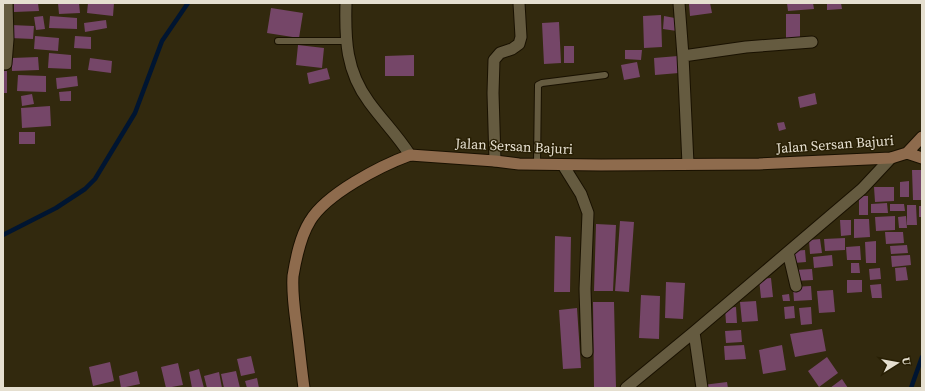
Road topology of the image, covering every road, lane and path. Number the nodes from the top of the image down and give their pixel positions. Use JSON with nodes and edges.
{"nodes":[{"id":1,"x":8,"y":3,"type":"edge"},
{"id":2,"x":346,"y":3,"type":"edge"},
{"id":3,"x":519,"y":3,"type":"edge"},
{"id":4,"x":679,"y":3,"type":"edge"},
{"id":5,"x":278,"y":41,"type":"dead end"},
{"id":6,"x":346,"y":41,"type":"junction"},
{"id":7,"x":812,"y":42,"type":"dead end"},
{"id":8,"x":683,"y":56,"type":"junction"},
{"id":9,"x":3,"y":64,"type":"edge"},
{"id":10,"x":605,"y":75,"type":"dead end"},
{"id":11,"x":922,"y":137,"type":"edge"},
{"id":12,"x":907,"y":153,"type":"junction"},
{"id":13,"x":410,"y":155,"type":"junction"},
{"id":14,"x":891,"y":158,"type":"junction"},
{"id":15,"x":922,"y":158,"type":"edge"},
{"id":16,"x":495,"y":161,"type":"junction"},
{"id":17,"x":537,"y":164,"type":"junction"},
{"id":18,"x":688,"y":164,"type":"junction"},
{"id":19,"x":563,"y":165,"type":"junction"},
{"id":20,"x":788,"y":252,"type":"junction"},
{"id":21,"x":796,"y":286,"type":"dead end"},
{"id":22,"x":694,"y":332,"type":"junction"},
{"id":23,"x":586,"y":352,"type":"dead end"},
{"id":24,"x":304,"y":388,"type":"edge"},
{"id":25,"x":626,"y":388,"type":"edge"},
{"id":26,"x":702,"y":388,"type":"edge"}],
"edges":[{"from":1,"to":9,"type":"street"},
{"from":2,"to":6,"type":"street"},
{"from":3,"to":16,"type":"street"},
{"from":4,"to":8,"type":"street"},
{"from":5,"to":6,"type":"lane"},
{"from":6,"to":13,"type":"street"},
{"from":7,"to":8,"type":"street"},
{"from":8,"to":18,"type":"street"},
{"from":10,"to":17,"type":"lane"},
{"from":11,"to":12,"type":"main road","name":"Jalan Sersan Bajuri"},
{"from":12,"to":14,"type":"main road","name":"Jalan Sersan Bajuri"},
{"from":12,"to":15,"type":"main road","name":"Jalan Sersan Bajuri"},
{"from":13,"to":16,"type":"main road","name":"Jalan Sersan Bajuri"},
{"from":13,"to":24,"type":"main road","name":"Jalan Sersan Bajuri"},
{"from":14,"to":18,"type":"main road","name":"Jalan Sersan Bajuri"},
{"from":14,"to":20,"type":"street"},
{"from":16,"to":17,"type":"main road","name":"Jalan Sersan Bajuri"},
{"from":17,"to":19,"type":"main road","name":"Jalan Sersan Bajuri"},
{"from":18,"to":19,"type":"main road","name":"Jalan Sersan Bajuri"},
{"from":19,"to":23,"type":"street"},
{"from":20,"to":21,"type":"street"},
{"from":20,"to":22,"type":"street"},
{"from":22,"to":25,"type":"street"},
{"from":22,"to":26,"type":"street"}]}
